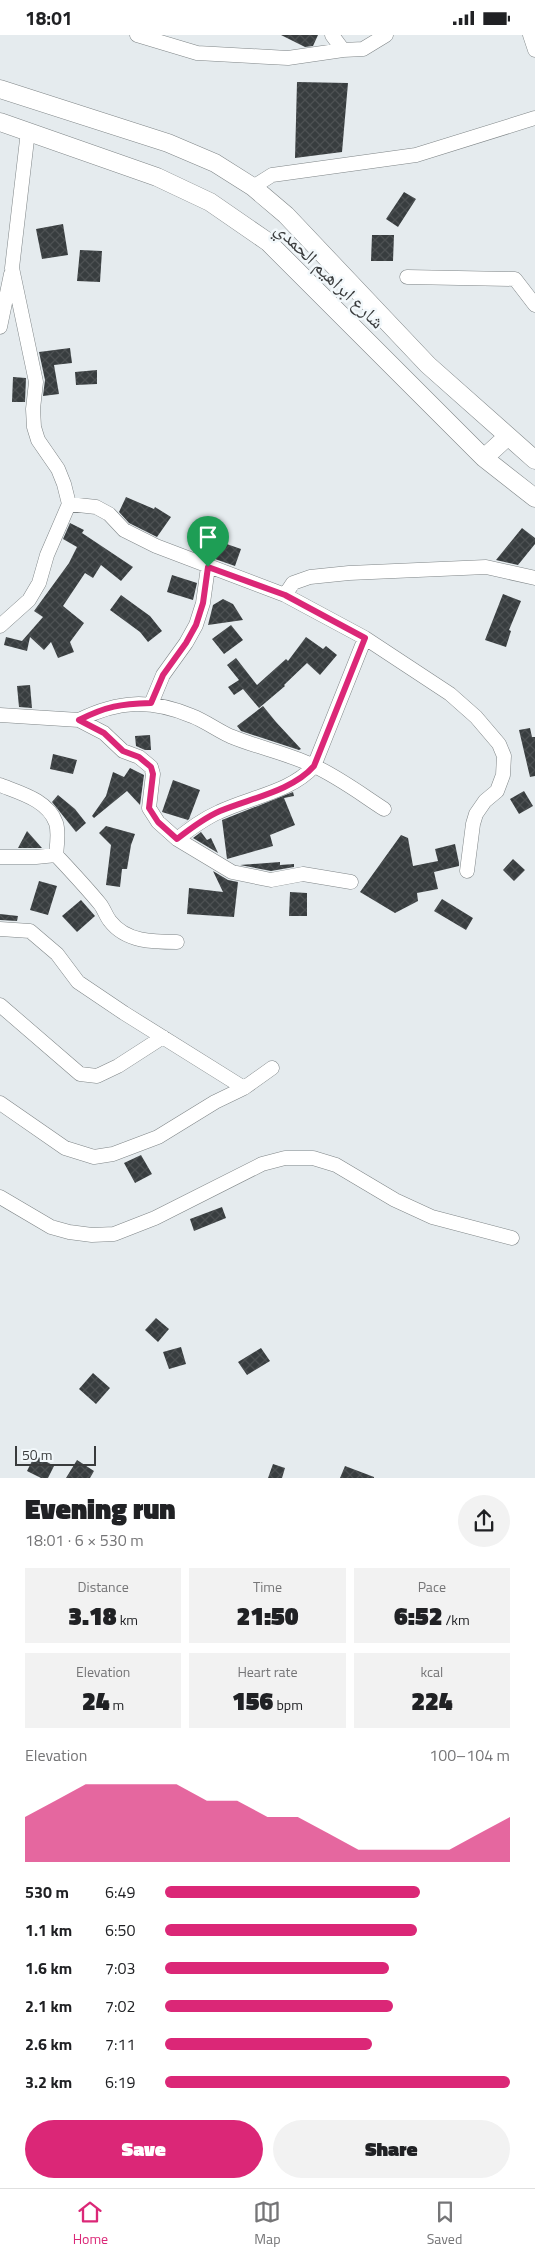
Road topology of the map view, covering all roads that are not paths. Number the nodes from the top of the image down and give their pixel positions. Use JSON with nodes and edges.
{"nodes":[{"id":1,"x":137,"y":35,"type":"edge"},
{"id":2,"x":332,"y":35,"type":"edge"},
{"id":3,"x":386,"y":35,"type":"edge"},
{"id":4,"x":530,"y":35,"type":"edge"},
{"id":5,"x":343,"y":50,"type":"junction"},
{"id":6,"x":535,"y":50,"type":"edge"},
{"id":7,"x":0,"y":89,"type":"edge"},
{"id":8,"x":535,"y":118,"type":"edge"},
{"id":9,"x":0,"y":122,"type":"edge"},
{"id":10,"x":28,"y":131,"type":"junction"},
{"id":11,"x":253,"y":187,"type":"junction"},
{"id":12,"x":12,"y":268,"type":"junction"},
{"id":13,"x":407,"y":277,"type":"dead end"},
{"id":14,"x":535,"y":305,"type":"edge"},
{"id":15,"x":0,"y":327,"type":"edge"},
{"id":16,"x":508,"y":436,"type":"junction"},
{"id":17,"x":484,"y":458,"type":"junction"},
{"id":18,"x":535,"y":460,"type":"edge"},
{"id":19,"x":535,"y":498,"type":"edge"},
{"id":20,"x":69,"y":504,"type":"junction"},
{"id":21,"x":208,"y":567,"type":"junction"},
{"id":22,"x":535,"y":578,"type":"edge"},
{"id":23,"x":285,"y":595,"type":"junction"},
{"id":24,"x":0,"y":627,"type":"edge"},
{"id":25,"x":365,"y":638,"type":"junction"},
{"id":26,"x":151,"y":703,"type":"junction"},
{"id":27,"x":0,"y":715,"type":"edge"},
{"id":28,"x":79,"y":720,"type":"junction"},
{"id":29,"x":314,"y":766,"type":"junction"},
{"id":30,"x":0,"y":785,"type":"edge"},
{"id":31,"x":384,"y":809,"type":"dead end"},
{"id":32,"x":177,"y":839,"type":"junction"},
{"id":33,"x":56,"y":855,"type":"junction"},
{"id":34,"x":0,"y":857,"type":"edge"},
{"id":35,"x":467,"y":871,"type":"dead end"},
{"id":36,"x":351,"y":882,"type":"dead end"},
{"id":37,"x":0,"y":929,"type":"edge"},
{"id":38,"x":177,"y":942,"type":"dead end"},
{"id":39,"x":0,"y":1005,"type":"edge"},
{"id":40,"x":163,"y":1037,"type":"junction"},
{"id":41,"x":272,"y":1068,"type":"dead end"},
{"id":42,"x":244,"y":1087,"type":"junction"},
{"id":43,"x":0,"y":1103,"type":"edge"},
{"id":44,"x":0,"y":1197,"type":"edge"},
{"id":45,"x":512,"y":1238,"type":"dead end"}],
"edges":[{"from":1,"to":5,"type":"street"},
{"from":2,"to":5,"type":"street"},
{"from":3,"to":5,"type":"street"},
{"from":4,"to":6,"type":"street"},
{"from":7,"to":11,"type":"main road","name":"شارع ابراهيم الحمدي"},
{"from":8,"to":11,"type":"street"},
{"from":9,"to":10,"type":"main road","name":"شارع ابراهيم الحمدي"},
{"from":10,"to":12,"type":"street"},
{"from":10,"to":17,"type":"main road","name":"شارع ابراهيم الحمدي"},
{"from":11,"to":16,"type":"main road","name":"شارع ابراهيم الحمدي"},
{"from":12,"to":15,"type":"street"},
{"from":12,"to":20,"type":"street"},
{"from":13,"to":14,"type":"street"},
{"from":16,"to":17,"type":"main road"},
{"from":16,"to":18,"type":"main road","name":"شارع ابراهيم الحمدي"},
{"from":17,"to":19,"type":"main road","name":"شارع ابراهيم الحمدي"},
{"from":20,"to":21,"type":"street"},
{"from":20,"to":24,"type":"street"},
{"from":21,"to":23,"type":"street"},
{"from":21,"to":26,"type":"street"},
{"from":22,"to":23,"type":"street"},
{"from":23,"to":25,"type":"street"},
{"from":25,"to":29,"type":"street"},
{"from":25,"to":35,"type":"street"},
{"from":26,"to":28,"type":"street"},
{"from":26,"to":29,"type":"street"},
{"from":27,"to":28,"type":"street"},
{"from":28,"to":32,"type":"street"},
{"from":29,"to":31,"type":"street"},
{"from":29,"to":32,"type":"street"},
{"from":30,"to":33,"type":"street"},
{"from":32,"to":36,"type":"street"},
{"from":33,"to":34,"type":"street"},
{"from":33,"to":38,"type":"street"},
{"from":37,"to":40,"type":"street"},
{"from":39,"to":40,"type":"street"},
{"from":40,"to":42,"type":"street"},
{"from":41,"to":42,"type":"street"},
{"from":42,"to":43,"type":"street"},
{"from":44,"to":45,"type":"street"}]}
